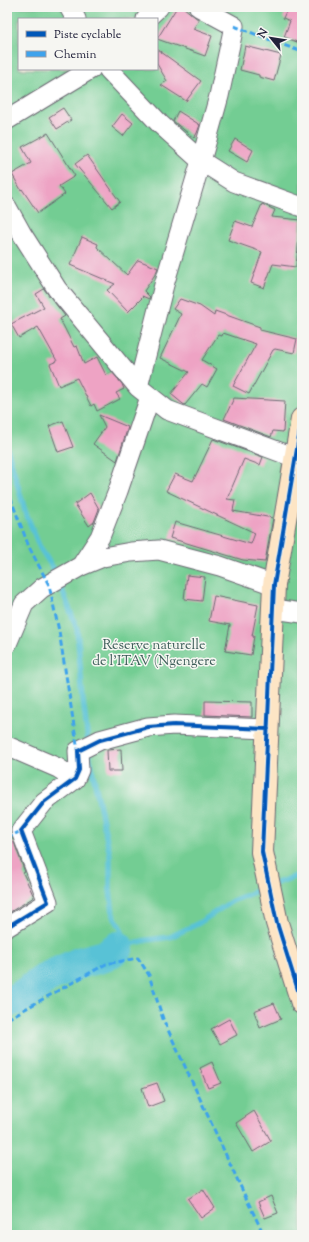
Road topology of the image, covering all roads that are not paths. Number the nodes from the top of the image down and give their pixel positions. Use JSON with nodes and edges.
{"nodes":[{"id":1,"x":68,"y":7,"type":"edge"},
{"id":2,"x":159,"y":7,"type":"edge"},
{"id":3,"x":199,"y":7,"type":"edge"},
{"id":4,"x":75,"y":18,"type":"edge"},
{"id":5,"x":147,"y":18,"type":"edge"},
{"id":6,"x":89,"y":70,"type":"edge"},
{"id":7,"x":109,"y":70,"type":"edge"},
{"id":8,"x":7,"y":120,"type":"edge"},
{"id":9,"x":201,"y":161,"type":"junction"},
{"id":10,"x":7,"y":207,"type":"edge"},
{"id":11,"x":302,"y":207,"type":"edge"},
{"id":12,"x":144,"y":392,"type":"junction"},
{"id":13,"x":302,"y":419,"type":"edge"},
{"id":14,"x":296,"y":458,"type":"junction"},
{"id":15,"x":81,"y":566,"type":"junction"},
{"id":16,"x":274,"y":586,"type":"junction"},
{"id":17,"x":274,"y":609,"type":"junction"},
{"id":18,"x":302,"y":613,"type":"edge"},
{"id":19,"x":7,"y":644,"type":"edge"},
{"id":20,"x":268,"y":729,"type":"junction"},
{"id":21,"x":7,"y":746,"type":"edge"},
{"id":22,"x":75,"y":779,"type":"junction"},
{"id":23,"x":7,"y":927,"type":"edge"},
{"id":24,"x":302,"y":1003,"type":"edge"}],
"edges":[{"from":1,"to":4,"type":"street"},
{"from":2,"to":5,"type":"street"},
{"from":3,"to":9,"type":"street"},
{"from":6,"to":8,"type":"street"},
{"from":7,"to":9,"type":"street"},
{"from":9,"to":11,"type":"street"},
{"from":9,"to":12,"type":"street"},
{"from":10,"to":12,"type":"street"},
{"from":12,"to":14,"type":"street"},
{"from":12,"to":15,"type":"street"},
{"from":13,"to":14,"type":"street"},
{"from":14,"to":16,"type":"street"},
{"from":15,"to":16,"type":"street"},
{"from":15,"to":19,"type":"street"},
{"from":16,"to":17,"type":"street"},
{"from":17,"to":18,"type":"street"},
{"from":17,"to":20,"type":"street"},
{"from":20,"to":22,"type":"street"},
{"from":20,"to":24,"type":"street"},
{"from":21,"to":22,"type":"street"},
{"from":22,"to":23,"type":"street"}]}
